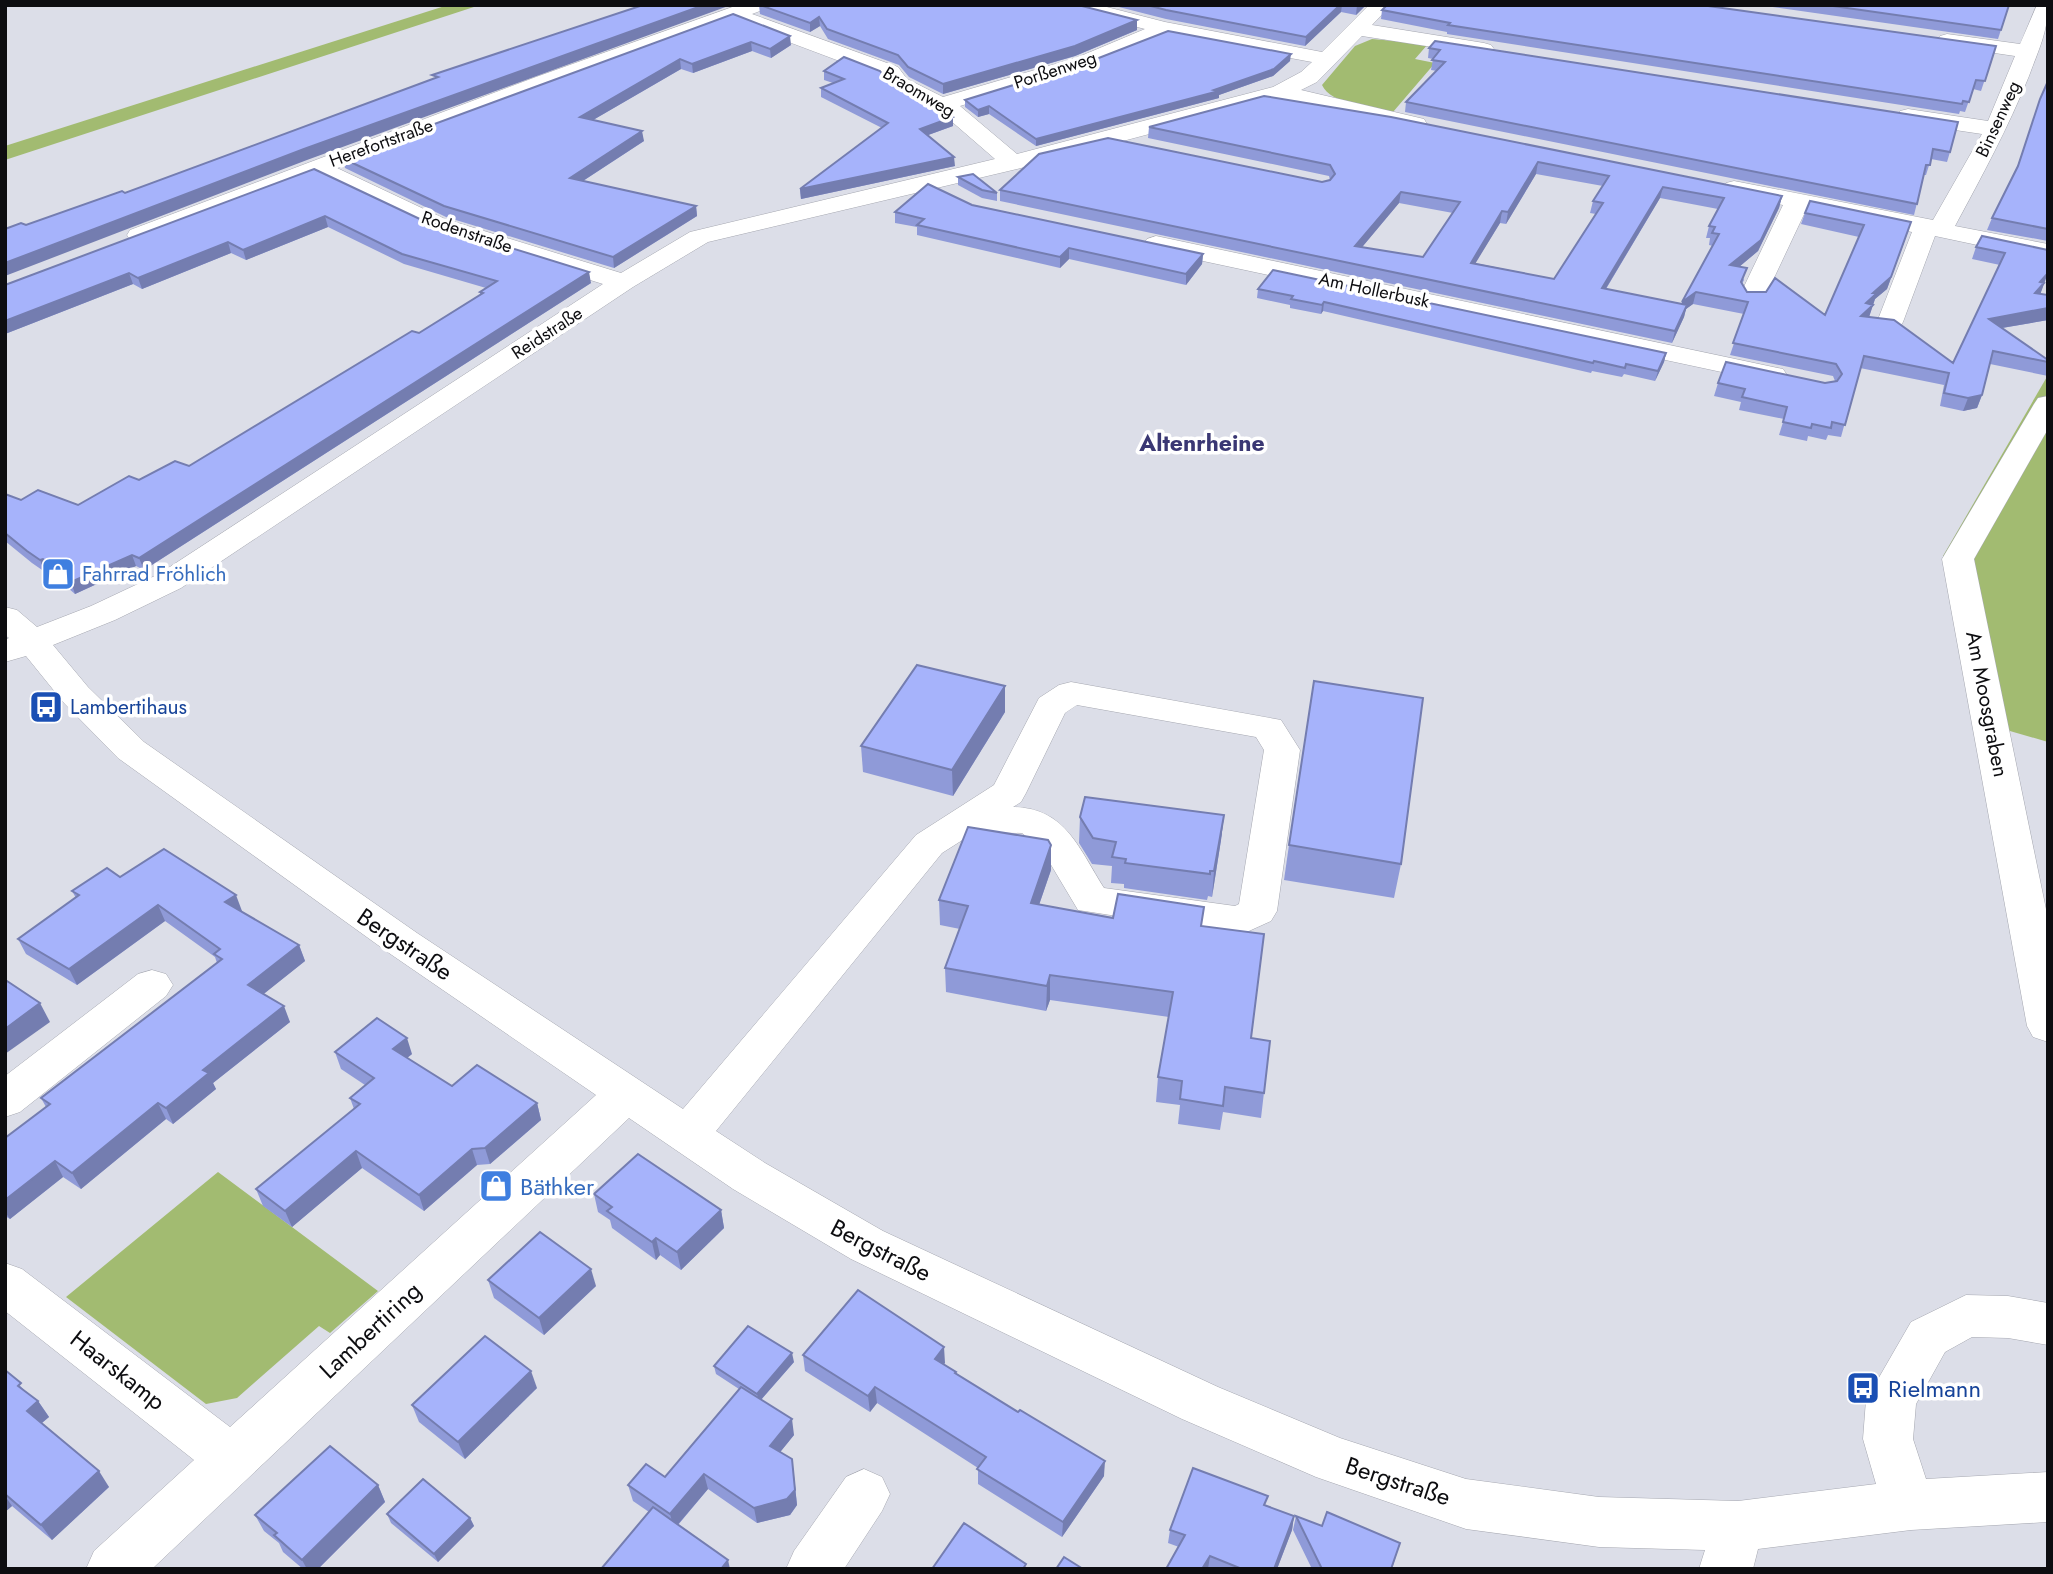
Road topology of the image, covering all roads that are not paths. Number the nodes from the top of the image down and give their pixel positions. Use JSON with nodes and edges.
{"nodes":[{"id":1,"x":758,"y":5,"type":"edge"},
{"id":2,"x":1074,"y":5,"type":"edge"},
{"id":3,"x":1381,"y":5,"type":"edge"},
{"id":4,"x":2048,"y":5,"type":"edge"},
{"id":5,"x":734,"y":14,"type":"junction"},
{"id":6,"x":1165,"y":28,"type":"junction"},
{"id":7,"x":1357,"y":29,"type":"junction"},
{"id":8,"x":1922,"y":37,"type":"edge"},
{"id":9,"x":1507,"y":52,"type":"edge"},
{"id":10,"x":2029,"y":52,"type":"junction"},
{"id":11,"x":1327,"y":58,"type":"junction"},
{"id":12,"x":1281,"y":92,"type":"junction"},
{"id":13,"x":942,"y":104,"type":"junction"},
{"id":14,"x":1887,"y":112,"type":"edge"},
{"id":15,"x":1436,"y":128,"type":"edge"},
{"id":16,"x":1996,"y":130,"type":"junction"},
{"id":17,"x":1109,"y":139,"type":"junction"},
{"id":18,"x":1162,"y":151,"type":"edge"},
{"id":19,"x":1013,"y":163,"type":"junction"},
{"id":20,"x":316,"y":167,"type":"junction"},
{"id":21,"x":930,"y":182,"type":"junction"},
{"id":22,"x":1717,"y":184,"type":"edge"},
{"id":23,"x":962,"y":200,"type":"edge"},
{"id":24,"x":1798,"y":200,"type":"junction"},
{"id":25,"x":1934,"y":227,"type":"junction"},
{"id":26,"x":1138,"y":241,"type":"edge"},
{"id":27,"x":122,"y":242,"type":"edge"},
{"id":28,"x":2048,"y":252,"type":"edge"},
{"id":29,"x":624,"y":282,"type":"junction"},
{"id":30,"x":1753,"y":295,"type":"edge"},
{"id":31,"x":1890,"y":322,"type":"edge"},
{"id":32,"x":1795,"y":379,"type":"edge"},
{"id":33,"x":2048,"y":404,"type":"edge"},
{"id":34,"x":15,"y":637,"type":"edge"},
{"id":35,"x":967,"y":819,"type":"junction"},
{"id":36,"x":152,"y":985,"type":"dead end"},
{"id":37,"x":2048,"y":1026,"type":"edge"},
{"id":38,"x":627,"y":1093,"type":"junction"},
{"id":39,"x":5,"y":1100,"type":"edge"},
{"id":40,"x":687,"y":1135,"type":"junction"},
{"id":41,"x":5,"y":1283,"type":"edge"},
{"id":42,"x":2048,"y":1324,"type":"edge"},
{"id":43,"x":231,"y":1458,"type":"junction"},
{"id":44,"x":864,"y":1494,"type":"dead end"},
{"id":45,"x":2048,"y":1497,"type":"edge"},
{"id":46,"x":1911,"y":1505,"type":"junction"},
{"id":47,"x":1732,"y":1547,"type":"edge"},
{"id":48,"x":132,"y":1563,"type":"edge"},
{"id":49,"x":813,"y":1569,"type":"edge"}],
"edges":[{"from":1,"to":5,"type":"street","name":"Herefortstraße"},
{"from":2,"to":6,"type":"street"},
{"from":3,"to":7,"type":"street","name":"Reidstraße"},
{"from":4,"to":10,"type":"street","name":"Binsenweg"},
{"from":5,"to":13,"type":"street","name":"Braomweg"},
{"from":5,"to":20,"type":"street","name":"Herefortstraße"},
{"from":6,"to":11,"type":"street"},
{"from":6,"to":13,"type":"street","name":"Porßenweg"},
{"from":7,"to":9,"type":"street"},
{"from":7,"to":11,"type":"street","name":"Reidstraße"},
{"from":8,"to":10,"type":"street"},
{"from":10,"to":16,"type":"street","name":"Binsenweg"},
{"from":11,"to":12,"type":"street","name":"Reidstraße"},
{"from":12,"to":15,"type":"street"},
{"from":12,"to":17,"type":"street","name":"Reidstraße"},
{"from":13,"to":19,"type":"street","name":"Braomweg"},
{"from":14,"to":16,"type":"street"},
{"from":16,"to":25,"type":"street","name":"Binsenweg"},
{"from":17,"to":18,"type":"street","name":"Reidstraße"},
{"from":17,"to":19,"type":"street","name":"Reidstraße"},
{"from":19,"to":21,"type":"street","name":"Reidstraße"},
{"from":20,"to":27,"type":"street","name":"Herefortstraße"},
{"from":20,"to":29,"type":"street","name":"Rodenstraße"},
{"from":21,"to":23,"type":"street"},
{"from":21,"to":29,"type":"street","name":"Reidstraße"},
{"from":22,"to":24,"type":"street"},
{"from":24,"to":25,"type":"street"},
{"from":24,"to":30,"type":"street"},
{"from":25,"to":28,"type":"street"},
{"from":25,"to":31,"type":"street","name":"Binsenweg"},
{"from":26,"to":32,"type":"street","name":"Am Hollerbusk"},
{"from":29,"to":34,"type":"street","name":"Reidstraße"},
{"from":33,"to":37,"type":"street","name":"Am Moosgraben"},
{"from":34,"to":38,"type":"street","name":"Bergstraße"},
{"from":35,"to":35,"type":"street"},
{"from":35,"to":40,"type":"street"},
{"from":36,"to":39,"type":"street"},
{"from":38,"to":40,"type":"street","name":"Bergstraße"},
{"from":38,"to":43,"type":"street","name":"Lambertiring"},
{"from":40,"to":47,"type":"street","name":"Bergstraße"},
{"from":41,"to":43,"type":"street","name":"Haarskamp"},
{"from":42,"to":46,"type":"street"},
{"from":43,"to":48,"type":"street","name":"Lambertiring"},
{"from":44,"to":49,"type":"street"},
{"from":45,"to":46,"type":"street","name":"Bergstraße"},
{"from":46,"to":47,"type":"street","name":"Bergstraße"}]}
